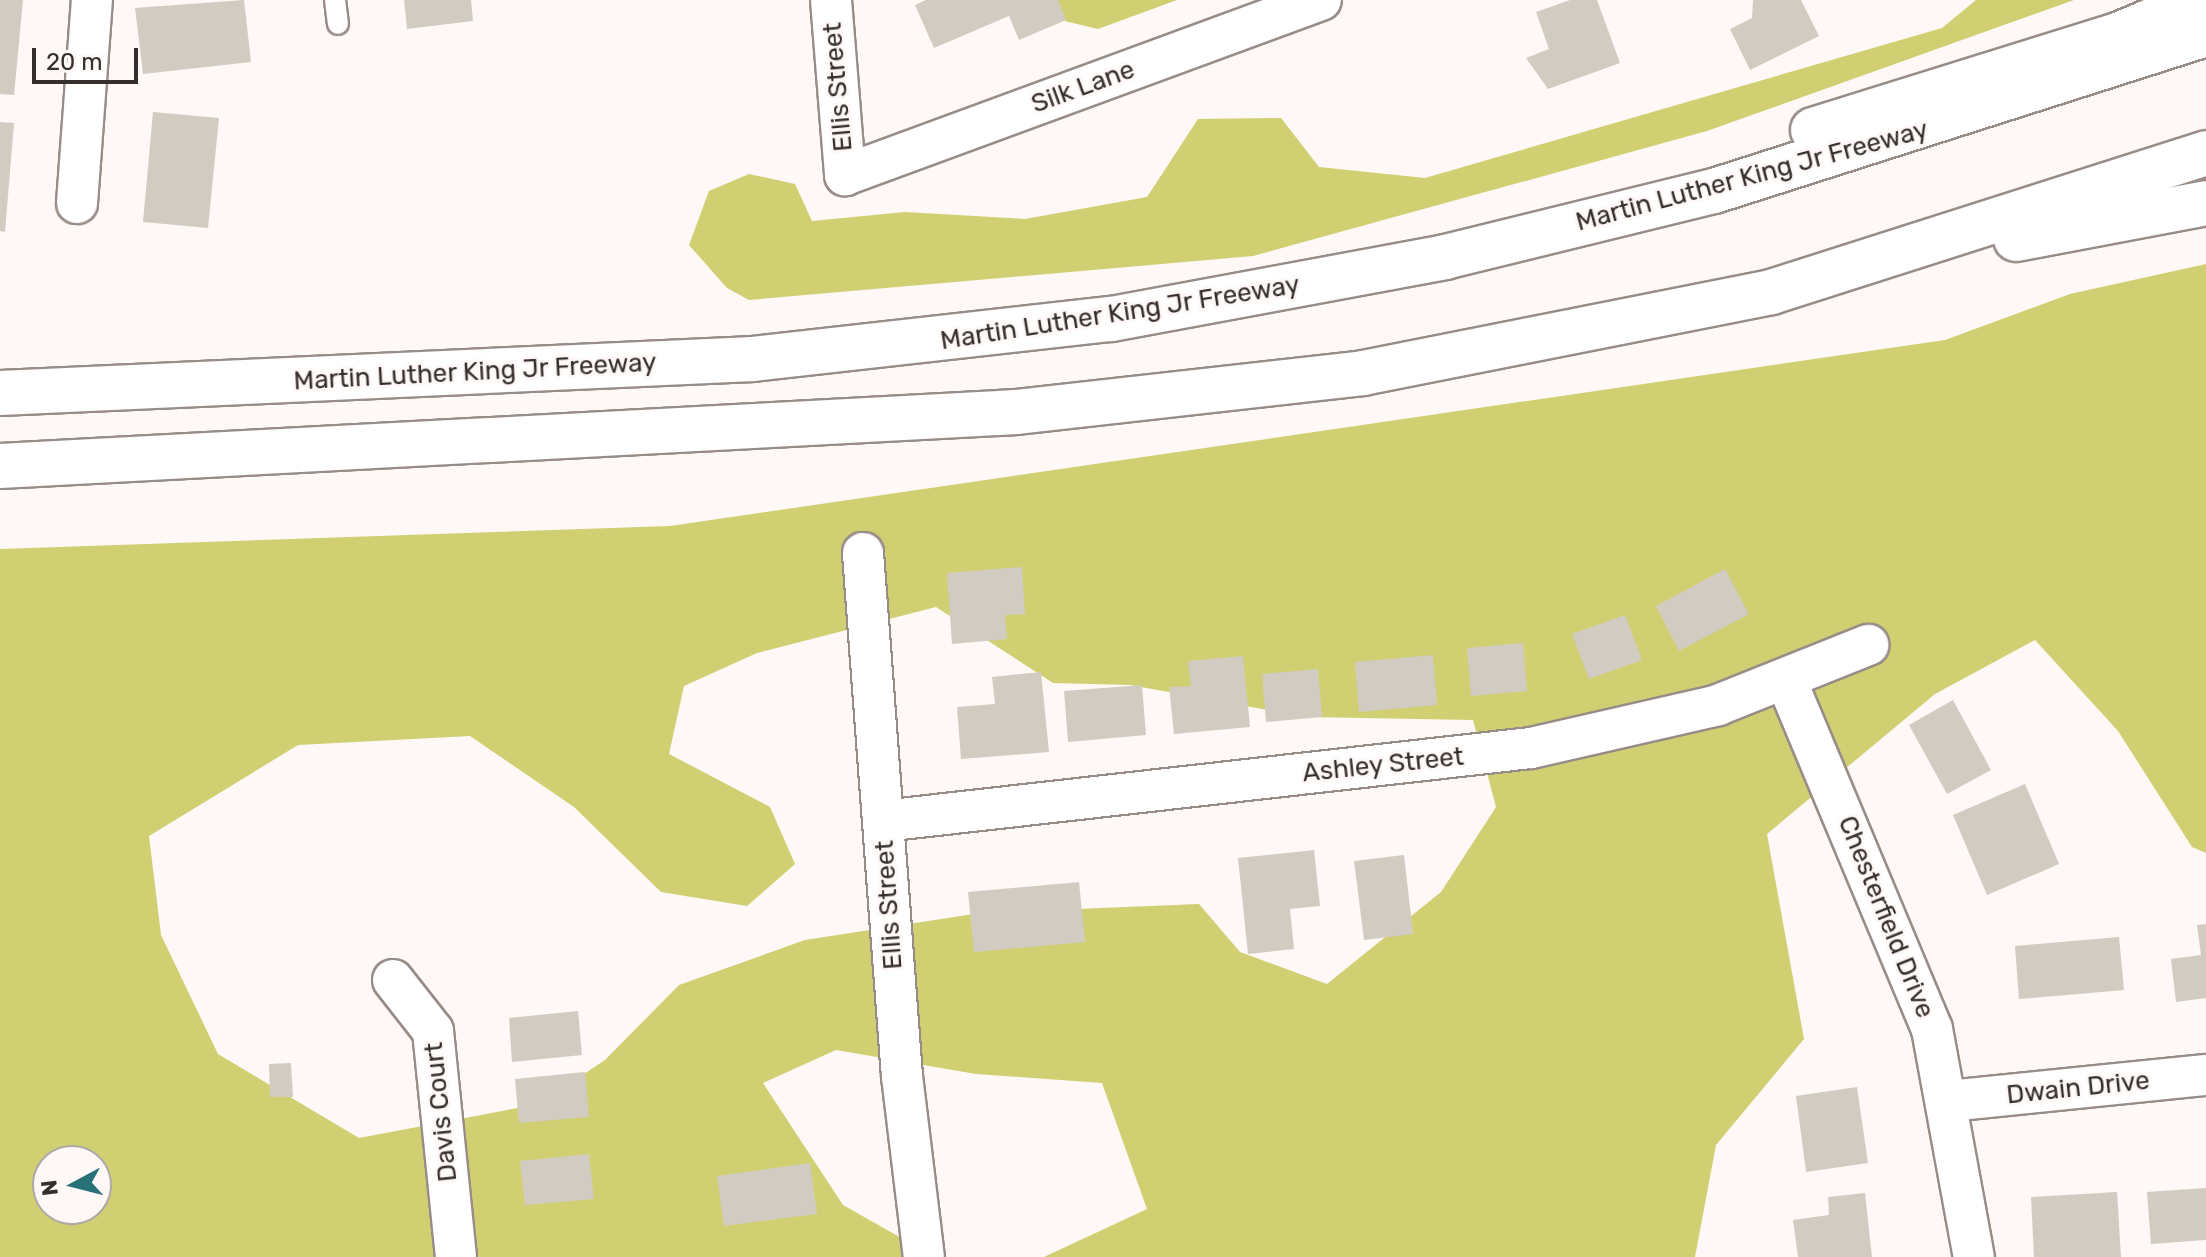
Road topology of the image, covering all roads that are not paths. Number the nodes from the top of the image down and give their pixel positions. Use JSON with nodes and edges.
{"nodes":[{"id":1,"x":92,"y":0,"type":"edge"},
{"id":2,"x":335,"y":0,"type":"edge"},
{"id":3,"x":831,"y":0,"type":"edge"},
{"id":4,"x":1321,"y":0,"type":"edge"},
{"id":5,"x":2201,"y":0,"type":"edge"},
{"id":6,"x":338,"y":24,"type":"dead end"},
{"id":7,"x":2206,"y":34,"type":"edge"},
{"id":8,"x":2206,"y":153,"type":"edge"},
{"id":9,"x":845,"y":175,"type":"joint"},
{"id":10,"x":77,"y":203,"type":"dead end"},
{"id":11,"x":2206,"y":203,"type":"edge"},
{"id":12,"x":1771,"y":292,"type":"junction"},
{"id":13,"x":1259,"y":294,"type":"junction"},
{"id":14,"x":0,"y":393,"type":"edge"},
{"id":15,"x":0,"y":466,"type":"edge"},
{"id":16,"x":863,"y":553,"type":"dead end"},
{"id":17,"x":1868,"y":645,"type":"dead end"},
{"id":18,"x":1786,"y":680,"type":"junction"},
{"id":19,"x":883,"y":821,"type":"junction"},
{"id":20,"x":393,"y":980,"type":"dead end"},
{"id":21,"x":2206,"y":1075,"type":"edge"},
{"id":22,"x":1949,"y":1101,"type":"junction"},
{"id":23,"x":456,"y":1257,"type":"edge"},
{"id":24,"x":924,"y":1257,"type":"edge"},
{"id":25,"x":1974,"y":1257,"type":"edge"}],
"edges":[{"from":1,"to":10,"type":"street"},
{"from":2,"to":6,"type":"lane"},
{"from":3,"to":9,"type":"street","name":"Ellis Street"},
{"from":4,"to":9,"type":"street","name":"Silk Lane"},
{"from":5,"to":13,"type":"highway"},
{"from":7,"to":13,"type":"highway","name":"Martin Luther King Jr Freeway"},
{"from":8,"to":12,"type":"highway"},
{"from":11,"to":12,"type":"highway"},
{"from":12,"to":15,"type":"highway"},
{"from":13,"to":14,"type":"highway","name":"Martin Luther King Jr Freeway"},
{"from":16,"to":19,"type":"street","name":"Ellis Street"},
{"from":17,"to":18,"type":"street","name":"Ashley Street"},
{"from":18,"to":19,"type":"street","name":"Ashley Street"},
{"from":18,"to":22,"type":"street","name":"Chesterfield Drive"},
{"from":19,"to":24,"type":"street","name":"Ellis Street"},
{"from":20,"to":23,"type":"street","name":"Davis Court"},
{"from":21,"to":22,"type":"street","name":"Dwain Drive"},
{"from":22,"to":25,"type":"street","name":"Chesterfield Drive"}]}
